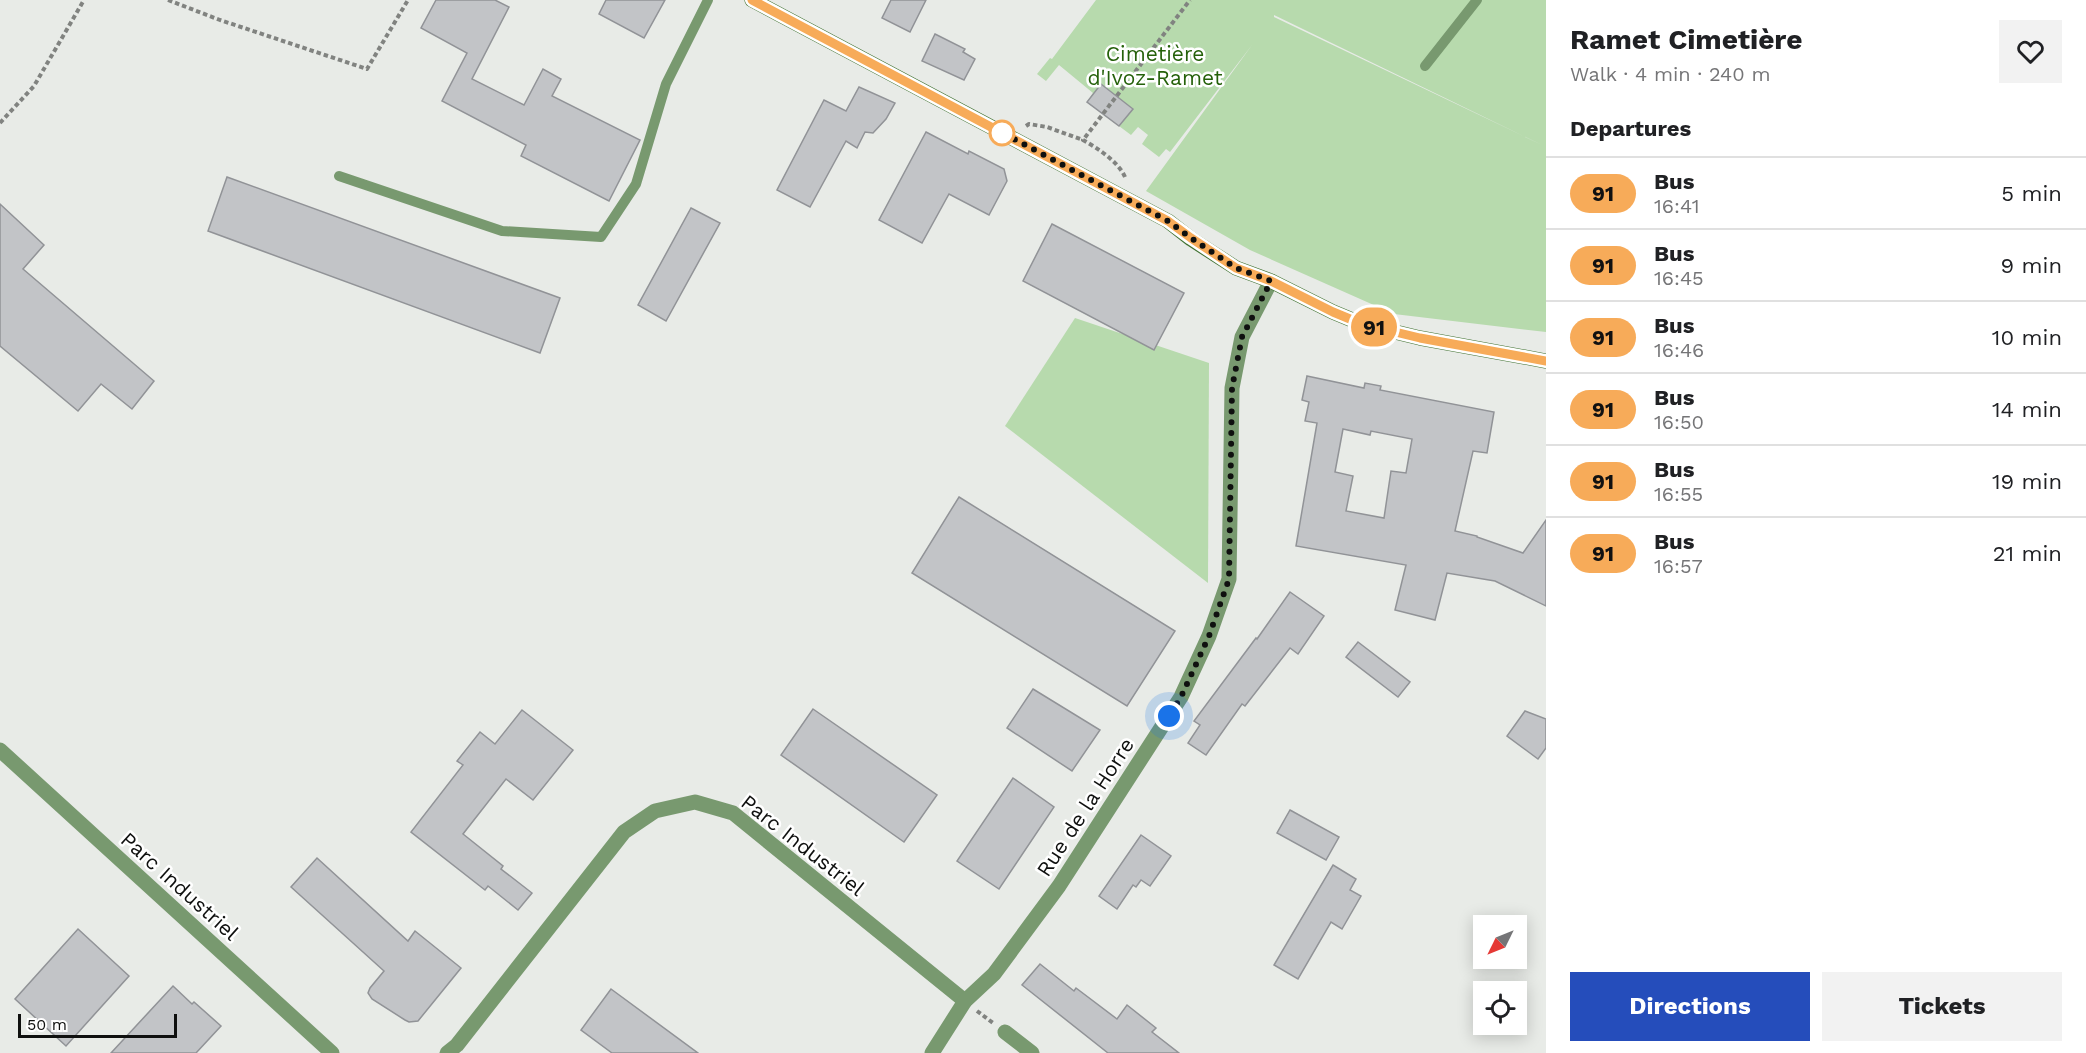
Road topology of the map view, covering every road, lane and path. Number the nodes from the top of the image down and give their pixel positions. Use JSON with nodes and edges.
{"nodes":[{"id":1,"x":84,"y":0,"type":"edge"},
{"id":2,"x":168,"y":0,"type":"edge"},
{"id":3,"x":408,"y":0,"type":"edge"},
{"id":4,"x":708,"y":0,"type":"edge"},
{"id":5,"x":752,"y":0,"type":"edge"},
{"id":6,"x":1190,"y":0,"type":"edge"},
{"id":7,"x":1477,"y":0,"type":"edge"},
{"id":8,"x":1425,"y":66,"type":"dead end"},
{"id":9,"x":0,"y":123,"type":"edge"},
{"id":10,"x":1083,"y":140,"type":"junction"},
{"id":11,"x":1017,"y":141,"type":"junction"},
{"id":12,"x":339,"y":176,"type":"dead end"},
{"id":13,"x":1117,"y":194,"type":"junction"},
{"id":14,"x":1271,"y":281,"type":"junction"},
{"id":15,"x":1545,"y":363,"type":"edge"},
{"id":16,"x":0,"y":750,"type":"edge"},
{"id":17,"x":965,"y":1001,"type":"junction"},
{"id":18,"x":1005,"y":1032,"type":"joint"},
{"id":19,"x":332,"y":1053,"type":"edge"},
{"id":20,"x":447,"y":1053,"type":"edge"},
{"id":21,"x":932,"y":1053,"type":"edge"},
{"id":22,"x":1032,"y":1053,"type":"edge"}],
"edges":[{"from":1,"to":9,"type":"path"},
{"from":2,"to":3,"type":"path"},
{"from":4,"to":12,"type":"lane"},
{"from":5,"to":11,"type":"main road"},
{"from":6,"to":10,"type":"path"},
{"from":7,"to":8,"type":"lane"},
{"from":10,"to":11,"type":"path"},
{"from":10,"to":13,"type":"path"},
{"from":11,"to":13,"type":"main road"},
{"from":13,"to":14,"type":"main road"},
{"from":14,"to":15,"type":"main road"},
{"from":14,"to":17,"type":"street","name":"Rue de la Horre"},
{"from":16,"to":19,"type":"street","name":"Parc Industriel"},
{"from":17,"to":18,"type":"path"},
{"from":17,"to":20,"type":"street","name":"Parc Industriel"},
{"from":17,"to":21,"type":"street","name":"Rue de la Horre"},
{"from":18,"to":22,"type":"street"}]}
